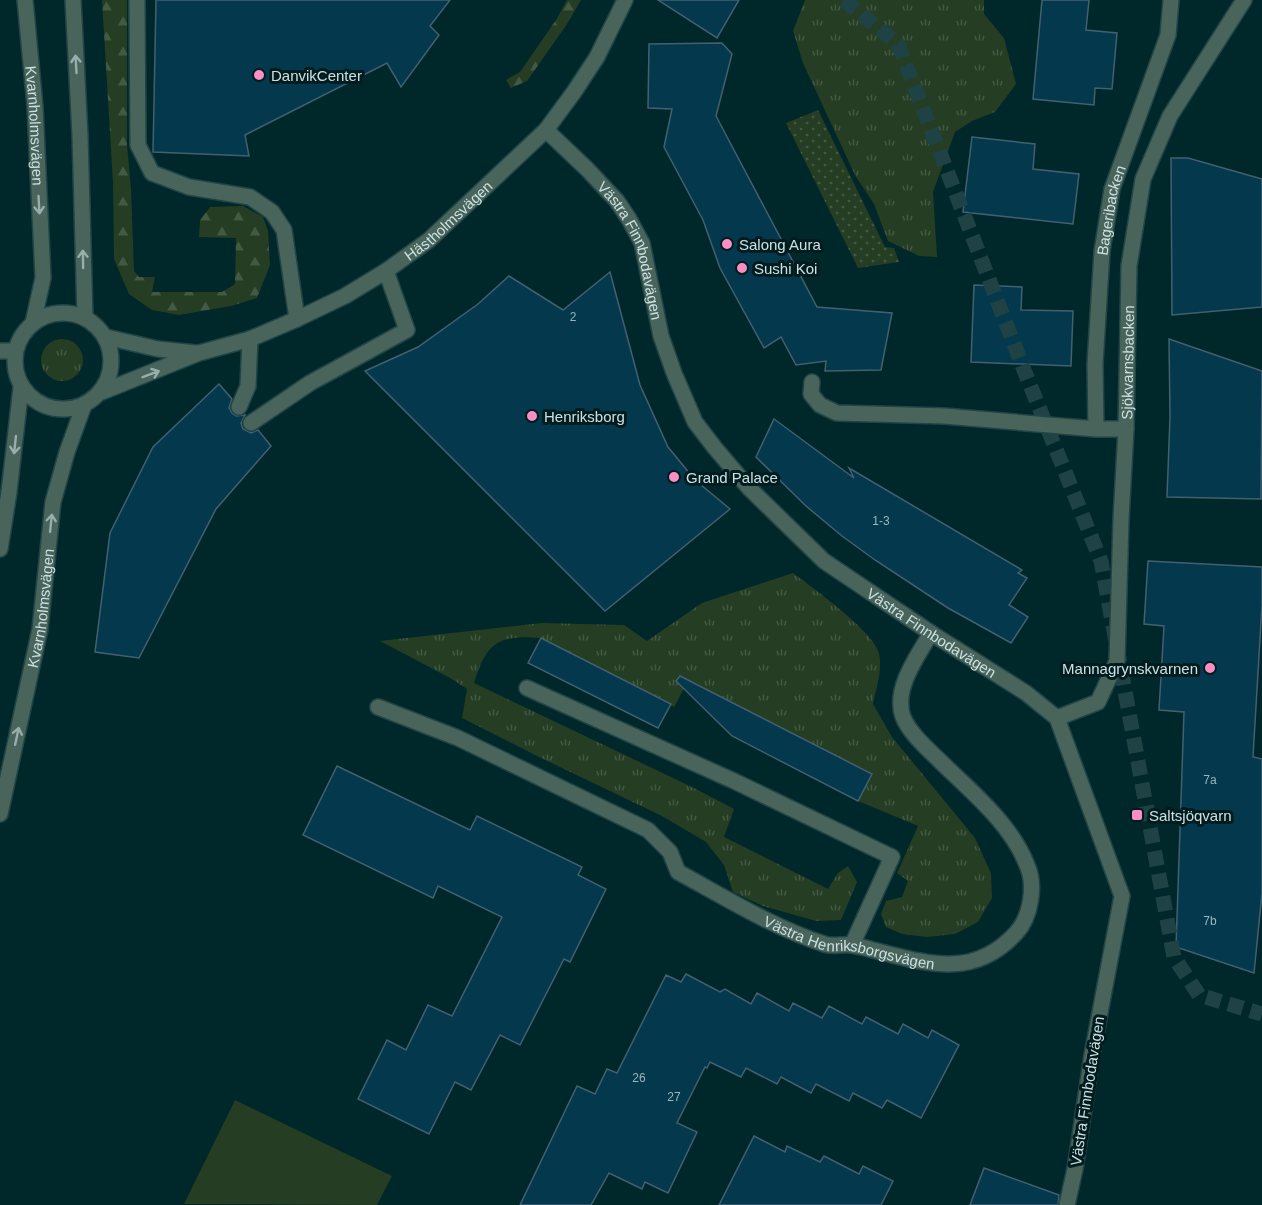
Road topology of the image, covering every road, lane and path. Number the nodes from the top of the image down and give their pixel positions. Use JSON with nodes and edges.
{"nodes":[{"id":1,"x":25,"y":0,"type":"edge"},
{"id":2,"x":73,"y":0,"type":"edge"},
{"id":3,"x":137,"y":0,"type":"edge"},
{"id":4,"x":625,"y":0,"type":"edge"},
{"id":5,"x":1171,"y":0,"type":"edge"},
{"id":6,"x":1244,"y":0,"type":"edge"},
{"id":7,"x":546,"y":130,"type":"junction"},
{"id":8,"x":386,"y":271,"type":"junction"},
{"id":9,"x":85,"y":317,"type":"junction"},
{"id":10,"x":297,"y":319,"type":"junction"},
{"id":11,"x":33,"y":323,"type":"junction"},
{"id":12,"x":106,"y":337,"type":"junction"},
{"id":13,"x":250,"y":339,"type":"junction"},
{"id":14,"x":8,"y":351,"type":"edge"},
{"id":15,"x":199,"y":353,"type":"junction"},
{"id":16,"x":812,"y":382,"type":"dead end"},
{"id":17,"x":21,"y":387,"type":"junction"},
{"id":18,"x":102,"y":392,"type":"junction"},
{"id":19,"x":84,"y":405,"type":"junction"},
{"id":20,"x":239,"y":407,"type":"dead end"},
{"id":21,"x":251,"y":423,"type":"dead end"},
{"id":22,"x":1096,"y":429,"type":"junction"},
{"id":23,"x":1126,"y":429,"type":"junction"},
{"id":24,"x":0,"y":549,"type":"edge"},
{"id":25,"x":931,"y":633,"type":"junction"},
{"id":26,"x":527,"y":688,"type":"dead end"},
{"id":27,"x":378,"y":707,"type":"dead end"},
{"id":28,"x":1057,"y":718,"type":"junction"},
{"id":29,"x":0,"y":814,"type":"edge"},
{"id":30,"x":852,"y":945,"type":"junction"},
{"id":31,"x":1067,"y":1205,"type":"edge"}],
"edges":[{"from":1,"to":11,"type":"street","name":"Kvarnholmsvägen","one_way":true},
{"from":9,"to":2,"type":"street","one_way":true},
{"from":3,"to":10,"type":"street"},
{"from":4,"to":7,"type":"street","name":"Hästholmsvägen"},
{"from":5,"to":22,"type":"street","name":"Bageribacken"},
{"from":6,"to":23,"type":"street","name":"Sjökvarnsbacken"},
{"from":7,"to":8,"type":"street","name":"Hästholmsvägen"},
{"from":7,"to":25,"type":"street","name":"Västra Finnbodavägen"},
{"from":8,"to":10,"type":"street","name":"Hästholmsvägen"},
{"from":8,"to":21,"type":"street"},
{"from":9,"to":11,"type":"street"},
{"from":9,"to":12,"type":"street"},
{"from":10,"to":13,"type":"street","name":"Hästholmsvägen"},
{"from":11,"to":14,"type":"street"},
{"from":12,"to":15,"type":"street","name":"Hästholmsvägen"},
{"from":12,"to":18,"type":"street"},
{"from":13,"to":15,"type":"street","name":"Hästholmsvägen"},
{"from":13,"to":20,"type":"street"},
{"from":14,"to":17,"type":"street"},
{"from":18,"to":15,"type":"street","name":"Hästholmsvägen","one_way":true},
{"from":16,"to":22,"type":"street"},
{"from":17,"to":19,"type":"street"},
{"from":17,"to":24,"type":"street","one_way":true},
{"from":18,"to":19,"type":"street"},
{"from":29,"to":19,"type":"street","name":"Kvarnholmsvägen","one_way":true},
{"from":22,"to":23,"type":"street"},
{"from":23,"to":28,"type":"street","name":"Sjökvarnsbacken"},
{"from":25,"to":28,"type":"street","name":"Västra Finnbodavägen"},
{"from":25,"to":30,"type":"street","name":"Västra Henriksborgsvägen"},
{"from":26,"to":30,"type":"street"},
{"from":27,"to":30,"type":"street","name":"Västra Henriksborgsvägen"},
{"from":28,"to":31,"type":"street","name":"Västra Finnbodavägen"}]}
